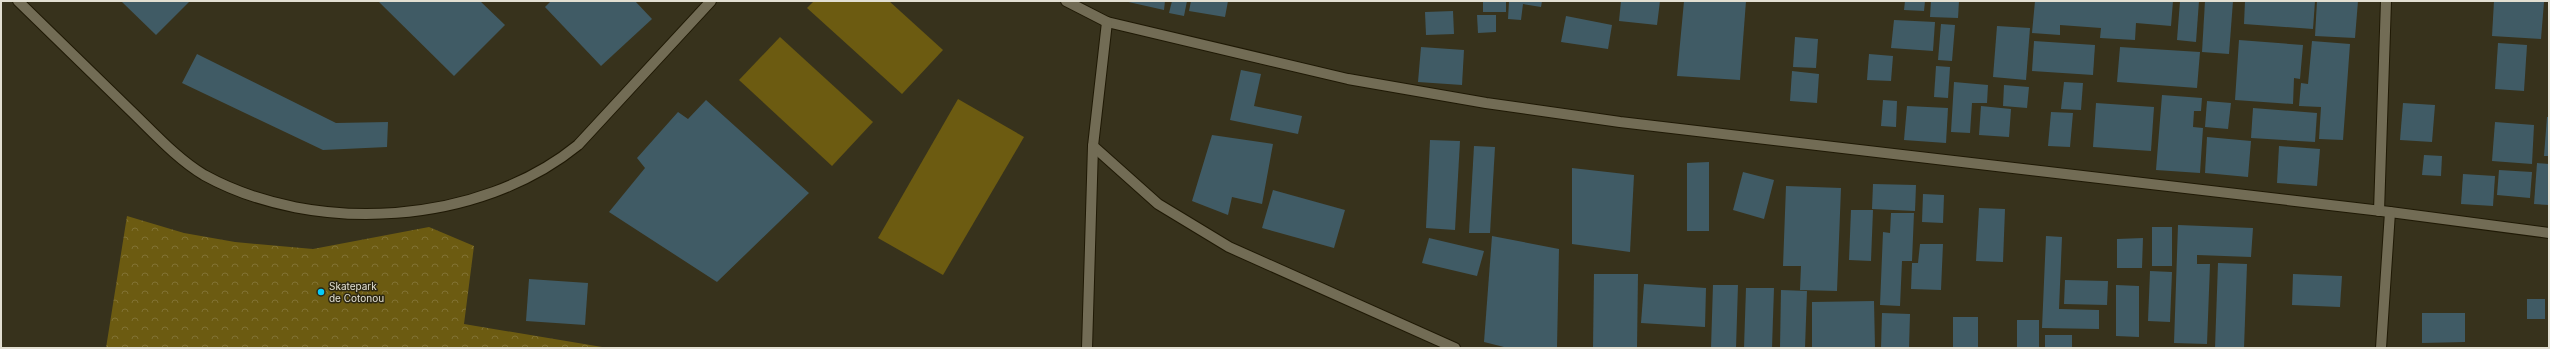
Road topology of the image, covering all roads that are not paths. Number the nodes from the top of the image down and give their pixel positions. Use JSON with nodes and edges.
{"nodes":[{"id":1,"x":18,"y":1,"type":"edge"},
{"id":2,"x":711,"y":1,"type":"edge"},
{"id":3,"x":1066,"y":1,"type":"edge"},
{"id":4,"x":2386,"y":1,"type":"edge"},
{"id":5,"x":1107,"y":22,"type":"junction"},
{"id":6,"x":1093,"y":146,"type":"junction"},
{"id":7,"x":2379,"y":211,"type":"junction"},
{"id":8,"x":2390,"y":212,"type":"junction"},
{"id":9,"x":2549,"y":233,"type":"edge"},
{"id":10,"x":1087,"y":348,"type":"edge"},
{"id":11,"x":1455,"y":348,"type":"edge"},
{"id":12,"x":2381,"y":348,"type":"edge"}],
"edges":[{"from":1,"to":2,"type":"street"},
{"from":3,"to":5,"type":"street"},
{"from":4,"to":7,"type":"street"},
{"from":5,"to":6,"type":"street"},
{"from":5,"to":7,"type":"street"},
{"from":6,"to":10,"type":"street"},
{"from":6,"to":11,"type":"street"},
{"from":7,"to":8,"type":"street"},
{"from":8,"to":9,"type":"street"},
{"from":8,"to":12,"type":"street"}]}
